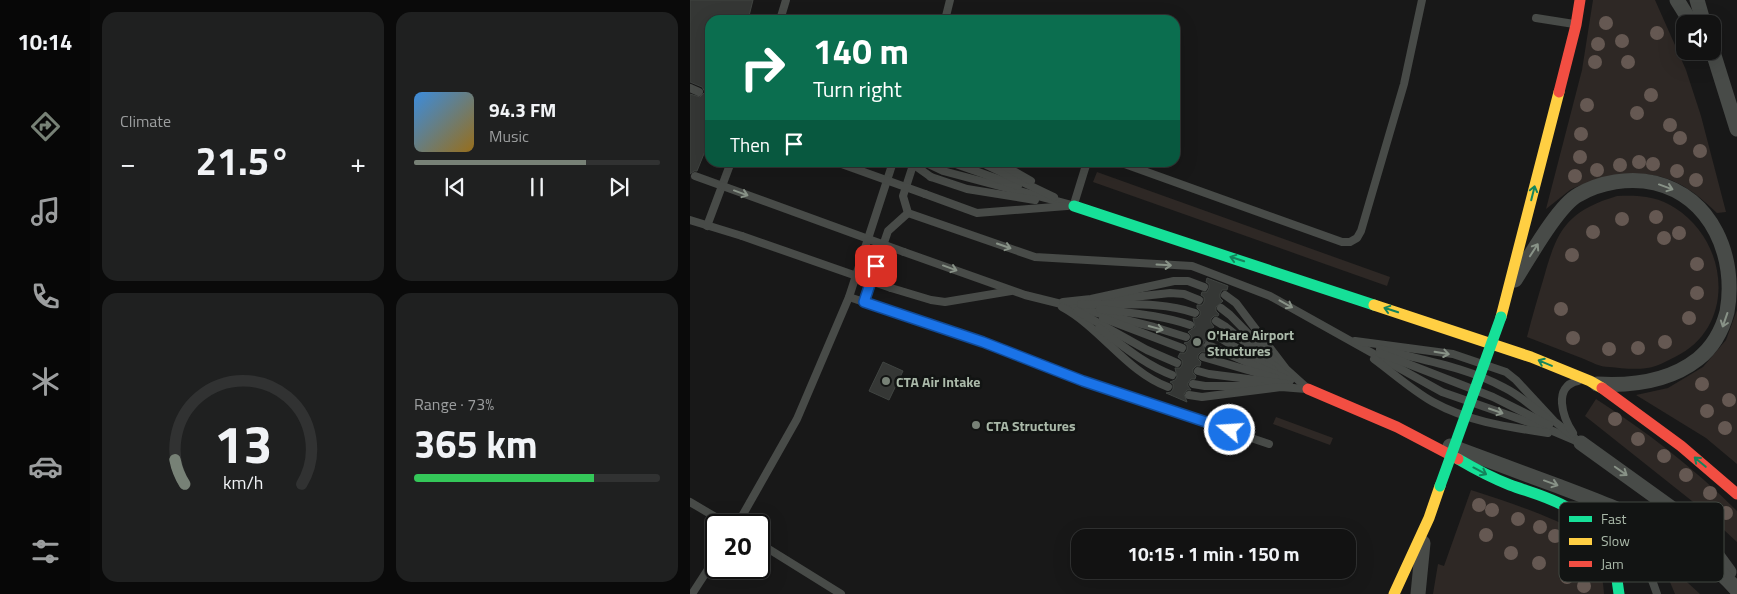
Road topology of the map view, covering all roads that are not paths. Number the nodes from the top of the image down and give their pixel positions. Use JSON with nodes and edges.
{"nodes":[{"id":1,"x":786,"y":0,"type":"edge"},
{"id":2,"x":950,"y":0,"type":"edge"},
{"id":3,"x":1422,"y":0,"type":"edge"},
{"id":4,"x":1580,"y":0,"type":"edge"},
{"id":5,"x":1677,"y":0,"type":"edge"},
{"id":6,"x":1697,"y":0,"type":"edge"},
{"id":7,"x":782,"y":15,"type":"edge"},
{"id":8,"x":946,"y":15,"type":"edge"},
{"id":9,"x":1686,"y":15,"type":"edge"},
{"id":10,"x":1701,"y":15,"type":"edge"},
{"id":11,"x":1536,"y":18,"type":"dead end"},
{"id":12,"x":1576,"y":25,"type":"junction"},
{"id":13,"x":1714,"y":60,"type":"edge"},
{"id":14,"x":1716,"y":60,"type":"edge"},
{"id":15,"x":1718,"y":67,"type":"junction"},
{"id":16,"x":690,"y":88,"type":"edge"},
{"id":17,"x":699,"y":92,"type":"dead end"},
{"id":18,"x":1737,"y":129,"type":"edge"},
{"id":19,"x":729,"y":167,"type":"edge"},
{"id":20,"x":850,"y":167,"type":"edge"},
{"id":21,"x":891,"y":167,"type":"edge"},
{"id":22,"x":912,"y":167,"type":"edge"},
{"id":23,"x":917,"y":167,"type":"edge"},
{"id":24,"x":934,"y":167,"type":"edge"},
{"id":25,"x":964,"y":167,"type":"edge"},
{"id":26,"x":991,"y":167,"type":"edge"},
{"id":27,"x":1007,"y":167,"type":"edge"},
{"id":28,"x":1086,"y":167,"type":"edge"},
{"id":29,"x":1133,"y":167,"type":"edge"},
{"id":30,"x":695,"y":176,"type":"dead end"},
{"id":31,"x":1074,"y":206,"type":"junction"},
{"id":32,"x":908,"y":213,"type":"junction"},
{"id":33,"x":690,"y":220,"type":"edge"},
{"id":34,"x":707,"y":226,"type":"junction"},
{"id":35,"x":1204,"y":287,"type":"dead end"},
{"id":36,"x":1015,"y":291,"type":"junction"},
{"id":37,"x":1508,"y":291,"type":"junction"},
{"id":38,"x":1225,"y":295,"type":"dead end"},
{"id":39,"x":849,"y":297,"type":"junction"},
{"id":40,"x":1199,"y":300,"type":"dead end"},
{"id":41,"x":864,"y":302,"type":"junction"},
{"id":42,"x":1054,"y":302,"type":"junction"},
{"id":43,"x":1221,"y":308,"type":"dead end"},
{"id":44,"x":1195,"y":312,"type":"dead end"},
{"id":45,"x":1216,"y":321,"type":"dead end"},
{"id":46,"x":1190,"y":325,"type":"dead end"},
{"id":47,"x":1212,"y":333,"type":"dead end"},
{"id":48,"x":1342,"y":336,"type":"junction"},
{"id":49,"x":1186,"y":337,"type":"dead end"},
{"id":50,"x":1208,"y":345,"type":"dead end"},
{"id":51,"x":1182,"y":348,"type":"dead end"},
{"id":52,"x":1203,"y":357,"type":"dead end"},
{"id":53,"x":1176,"y":363,"type":"dead end"},
{"id":54,"x":1198,"y":371,"type":"dead end"},
{"id":55,"x":1172,"y":375,"type":"dead end"},
{"id":56,"x":1593,"y":383,"type":"junction"},
{"id":57,"x":1193,"y":384,"type":"dead end"},
{"id":58,"x":1168,"y":387,"type":"dead end"},
{"id":59,"x":1308,"y":389,"type":"junction"},
{"id":60,"x":1189,"y":395,"type":"dead end"},
{"id":61,"x":1390,"y":424,"type":"junction"},
{"id":62,"x":1581,"y":443,"type":"junction"},
{"id":63,"x":1269,"y":444,"type":"dead end"},
{"id":64,"x":1737,"y":494,"type":"edge"},
{"id":65,"x":690,"y":502,"type":"edge"},
{"id":66,"x":1602,"y":502,"type":"edge"},
{"id":67,"x":1663,"y":502,"type":"edge"},
{"id":68,"x":1559,"y":503,"type":"edge"},
{"id":69,"x":710,"y":514,"type":"edge"},
{"id":70,"x":743,"y":514,"type":"edge"},
{"id":71,"x":1429,"y":518,"type":"junction"},
{"id":72,"x":770,"y":550,"type":"edge"},
{"id":73,"x":1724,"y":566,"type":"edge"},
{"id":74,"x":705,"y":574,"type":"edge"},
{"id":75,"x":1724,"y":577,"type":"edge"},
{"id":76,"x":1653,"y":582,"type":"edge"},
{"id":77,"x":1737,"y":584,"type":"edge"},
{"id":78,"x":1737,"y":590,"type":"edge"},
{"id":79,"x":692,"y":594,"type":"edge"},
{"id":80,"x":842,"y":594,"type":"edge"},
{"id":81,"x":1394,"y":594,"type":"edge"},
{"id":82,"x":1418,"y":594,"type":"edge"},
{"id":83,"x":1657,"y":594,"type":"edge"}],
"edges":[{"from":1,"to":7,"type":"lane"},
{"from":2,"to":8,"type":"lane"},
{"from":3,"to":29,"type":"lane"},
{"from":4,"to":12,"type":"street"},
{"from":5,"to":9,"type":"street"},
{"from":6,"to":10,"type":"street"},
{"from":11,"to":12,"type":"lane"},
{"from":37,"to":12,"type":"street","one_way":true},
{"from":13,"to":15,"type":"street"},
{"from":14,"to":15,"type":"street"},
{"from":15,"to":18,"type":"street"},
{"from":16,"to":17,"type":"lane"},
{"from":19,"to":34,"type":"lane"},
{"from":20,"to":31,"type":"lane","bridge":true},
{"from":21,"to":39,"type":"lane"},
{"from":22,"to":32,"type":"lane"},
{"from":23,"to":31,"type":"lane","bridge":true},
{"from":24,"to":31,"type":"lane"},
{"from":25,"to":31,"type":"lane"},
{"from":26,"to":31,"type":"lane"},
{"from":27,"to":31,"type":"lane"},
{"from":28,"to":31,"type":"lane"},
{"from":30,"to":36,"type":"lane","one_way":true,"bridge":true},
{"from":56,"to":31,"type":"street","one_way":true},
{"from":32,"to":41,"type":"lane"},
{"from":32,"to":48,"type":"lane","one_way":true},
{"from":33,"to":34,"type":"lane"},
{"from":34,"to":36,"type":"lane","bridge":true},
{"from":35,"to":42,"type":"lane"},
{"from":36,"to":42,"type":"lane"},
{"from":37,"to":56,"type":"street","one_way":true},
{"from":37,"to":71,"type":"street","bridge":true},
{"from":38,"to":59,"type":"lane"},
{"from":39,"to":41,"type":"lane"},
{"from":39,"to":70,"type":"lane"},
{"from":40,"to":42,"type":"lane"},
{"from":41,"to":63,"type":"lane"},
{"from":42,"to":44,"type":"lane"},
{"from":42,"to":46,"type":"lane"},
{"from":42,"to":49,"type":"lane","one_way":true},
{"from":42,"to":51,"type":"lane"},
{"from":42,"to":53,"type":"lane"},
{"from":42,"to":55,"type":"lane"},
{"from":42,"to":58,"type":"lane"},
{"from":43,"to":59,"type":"lane"},
{"from":45,"to":59,"type":"lane"},
{"from":47,"to":59,"type":"lane"},
{"from":48,"to":62,"type":"lane"},
{"from":48,"to":62,"type":"lane","one_way":true},
{"from":48,"to":62,"type":"lane"},
{"from":48,"to":62,"type":"lane"},
{"from":48,"to":62,"type":"lane","one_way":true},
{"from":50,"to":59,"type":"lane"},
{"from":52,"to":59,"type":"lane"},
{"from":54,"to":59,"type":"lane"},
{"from":56,"to":62,"type":"lane"},
{"from":64,"to":56,"type":"street","one_way":true},
{"from":57,"to":59,"type":"lane"},
{"from":59,"to":60,"type":"lane"},
{"from":59,"to":61,"type":"street"},
{"from":61,"to":66,"type":"street","one_way":true},
{"from":61,"to":68,"type":"street","one_way":true},
{"from":62,"to":67,"type":"street","one_way":true},
{"from":65,"to":69,"type":"lane"},
{"from":71,"to":81,"type":"street"},
{"from":71,"to":82,"type":"street"},
{"from":72,"to":80,"type":"lane"},
{"from":73,"to":77,"type":"street","one_way":true},
{"from":74,"to":79,"type":"lane"},
{"from":75,"to":78,"type":"street"},
{"from":76,"to":83,"type":"lane"}]}
